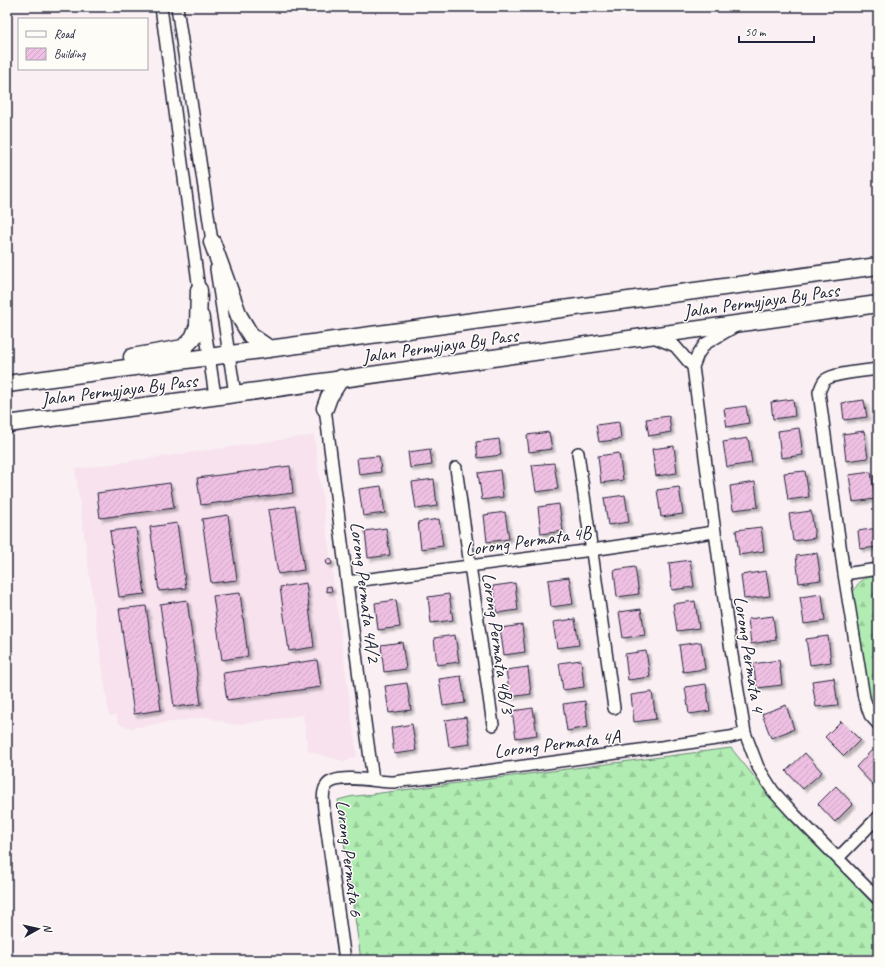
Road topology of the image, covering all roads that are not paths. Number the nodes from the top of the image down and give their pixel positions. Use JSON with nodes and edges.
{"nodes":[{"id":1,"x":161,"y":7,"type":"edge"},
{"id":2,"x":178,"y":7,"type":"edge"},
{"id":3,"x":212,"y":242,"type":"junction"},
{"id":4,"x":878,"y":266,"type":"edge"},
{"id":5,"x":199,"y":290,"type":"junction"},
{"id":6,"x":878,"y":304,"type":"edge"},
{"id":7,"x":740,"y":324,"type":"junction"},
{"id":8,"x":650,"y":336,"type":"junction"},
{"id":9,"x":270,"y":349,"type":"junction"},
{"id":10,"x":230,"y":355,"type":"junction"},
{"id":11,"x":210,"y":357,"type":"junction"},
{"id":12,"x":693,"y":367,"type":"junction"},
{"id":13,"x":878,"y":369,"type":"edge"},
{"id":14,"x":66,"y":376,"type":"junction"},
{"id":15,"x":341,"y":378,"type":"junction"},
{"id":16,"x":7,"y":384,"type":"edge"},
{"id":17,"x":235,"y":394,"type":"junction"},
{"id":18,"x":215,"y":396,"type":"junction"},
{"id":19,"x":325,"y":408,"type":"joint"},
{"id":20,"x":7,"y":424,"type":"edge"},
{"id":21,"x":578,"y":453,"type":"dead end"},
{"id":22,"x":456,"y":468,"type":"dead end"},
{"id":23,"x":714,"y":532,"type":"junction"},
{"id":24,"x":592,"y":550,"type":"junction"},
{"id":25,"x":470,"y":566,"type":"junction"},
{"id":26,"x":878,"y":569,"type":"edge"},
{"id":27,"x":844,"y":574,"type":"junction"},
{"id":28,"x":347,"y":582,"type":"junction"},
{"id":29,"x":614,"y":708,"type":"dead end"},
{"id":30,"x":493,"y":724,"type":"dead end"},
{"id":31,"x":878,"y":724,"type":"edge"},
{"id":32,"x":745,"y":734,"type":"junction"},
{"id":33,"x":373,"y":780,"type":"junction"},
{"id":34,"x":878,"y":817,"type":"edge"},
{"id":35,"x":838,"y":858,"type":"junction"},
{"id":36,"x":878,"y":899,"type":"edge"},
{"id":37,"x":345,"y":960,"type":"edge"}],
"edges":[{"from":1,"to":5,"type":"street"},
{"from":2,"to":3,"type":"street"},
{"from":3,"to":9,"type":"main road"},
{"from":3,"to":10,"type":"street"},
{"from":4,"to":9,"type":"main road","name":"Jalan Permyjaya By Pass"},
{"from":5,"to":11,"type":"street"},
{"from":5,"to":14,"type":"main road"},
{"from":6,"to":7,"type":"main road","name":"Jalan Permyjaya By Pass"},
{"from":7,"to":8,"type":"main road","name":"Jalan Permyjaya By Pass"},
{"from":7,"to":12,"type":"street"},
{"from":8,"to":12,"type":"street"},
{"from":8,"to":15,"type":"main road","name":"Jalan Permyjaya By Pass"},
{"from":9,"to":10,"type":"main road","name":"Jalan Permyjaya By Pass"},
{"from":10,"to":11,"type":"main road","name":"Jalan Permyjaya By Pass"},
{"from":10,"to":17,"type":"street"},
{"from":11,"to":14,"type":"main road","name":"Jalan Permyjaya By Pass"},
{"from":11,"to":18,"type":"street"},
{"from":12,"to":23,"type":"street","name":"Lorong Permata 4"},
{"from":13,"to":27,"type":"street"},
{"from":14,"to":16,"type":"main road","name":"Jalan Permyjaya By Pass"},
{"from":15,"to":17,"type":"main road","name":"Jalan Permyjaya By Pass"},
{"from":15,"to":19,"type":"main road"},
{"from":17,"to":18,"type":"main road","name":"Jalan Permyjaya By Pass"},
{"from":18,"to":20,"type":"main road","name":"Jalan Permyjaya By Pass"},
{"from":19,"to":28,"type":"street","name":"Lorong Permata 4A/2"},
{"from":21,"to":24,"type":"street"},
{"from":22,"to":25,"type":"street","name":"Lorong Permata 4B/3"},
{"from":23,"to":24,"type":"street","name":"Lorong Permata 4B"},
{"from":23,"to":32,"type":"street","name":"Lorong Permata 4"},
{"from":24,"to":25,"type":"street","name":"Lorong Permata 4B"},
{"from":24,"to":29,"type":"street"},
{"from":25,"to":28,"type":"street","name":"Lorong Permata 4B"},
{"from":25,"to":30,"type":"street","name":"Lorong Permata 4B/3"},
{"from":26,"to":27,"type":"street"},
{"from":27,"to":31,"type":"street"},
{"from":28,"to":33,"type":"street","name":"Lorong Permata 4A/2"},
{"from":32,"to":33,"type":"street","name":"Lorong Permata 4A"},
{"from":32,"to":35,"type":"street","name":"Lorong Permata 4"},
{"from":33,"to":37,"type":"street","name":"Lorong Permata 6"},
{"from":34,"to":35,"type":"street"},
{"from":35,"to":36,"type":"street","name":"Lorong Permata 4"}]}
